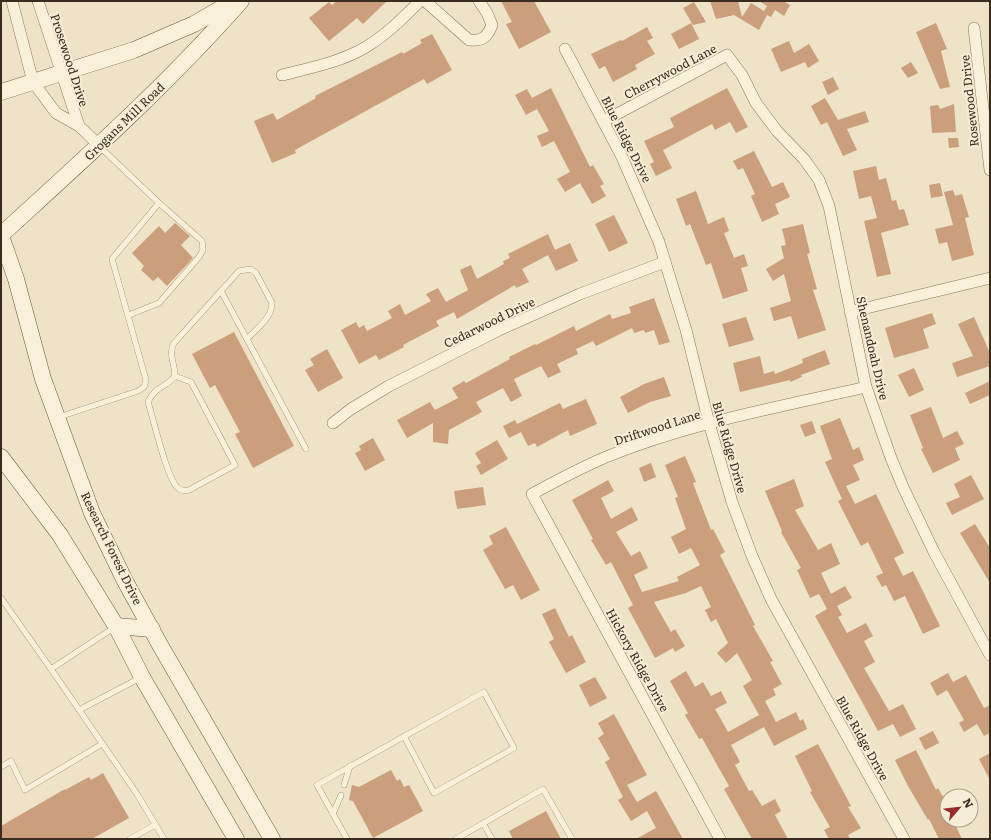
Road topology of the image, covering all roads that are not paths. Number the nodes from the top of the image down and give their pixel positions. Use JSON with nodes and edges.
{"nodes":[{"id":1,"x":12,"y":1,"type":"edge"},
{"id":2,"x":38,"y":1,"type":"edge"},
{"id":3,"x":234,"y":1,"type":"edge"},
{"id":4,"x":241,"y":1,"type":"edge"},
{"id":5,"x":420,"y":1,"type":"edge"},
{"id":6,"x":425,"y":1,"type":"edge"},
{"id":7,"x":479,"y":1,"type":"edge"},
{"id":8,"x":974,"y":28,"type":"dead end"},
{"id":9,"x":565,"y":49,"type":"dead end"},
{"id":10,"x":727,"y":55,"type":"joint"},
{"id":11,"x":61,"y":74,"type":"junction"},
{"id":12,"x":282,"y":75,"type":"dead end"},
{"id":13,"x":33,"y":82,"type":"junction"},
{"id":14,"x":2,"y":92,"type":"edge"},
{"id":15,"x":604,"y":121,"type":"junction"},
{"id":16,"x":78,"y":126,"type":"junction"},
{"id":17,"x":100,"y":146,"type":"junction"},
{"id":18,"x":990,"y":170,"type":"edge"},
{"id":19,"x":159,"y":203,"type":"junction"},
{"id":20,"x":1,"y":235,"type":"edge"},
{"id":21,"x":665,"y":262,"type":"junction"},
{"id":22,"x":990,"y":278,"type":"edge"},
{"id":23,"x":221,"y":291,"type":"junction"},
{"id":24,"x":850,"y":312,"type":"junction"},
{"id":25,"x":129,"y":315,"type":"junction"},
{"id":26,"x":247,"y":338,"type":"junction"},
{"id":27,"x":175,"y":376,"type":"junction"},
{"id":28,"x":866,"y":387,"type":"junction"},
{"id":29,"x":144,"y":388,"type":"junction"},
{"id":30,"x":152,"y":395,"type":"junction"},
{"id":31,"x":56,"y":418,"type":"junction"},
{"id":32,"x":332,"y":423,"type":"dead end"},
{"id":33,"x":709,"y":423,"type":"junction"},
{"id":34,"x":306,"y":449,"type":"dead end"},
{"id":35,"x":1,"y":457,"type":"edge"},
{"id":36,"x":532,"y":494,"type":"joint"},
{"id":37,"x":1,"y":598,"type":"edge"},
{"id":38,"x":116,"y":626,"type":"junction"},
{"id":39,"x":152,"y":629,"type":"junction"},
{"id":40,"x":990,"y":655,"type":"edge"},
{"id":41,"x":51,"y":669,"type":"junction"},
{"id":42,"x":142,"y":677,"type":"junction"},
{"id":43,"x":79,"y":710,"type":"junction"},
{"id":44,"x":404,"y":736,"type":"junction"},
{"id":45,"x":102,"y":744,"type":"junction"},
{"id":46,"x":350,"y":766,"type":"junction"},
{"id":47,"x":1,"y":767,"type":"edge"},
{"id":48,"x":344,"y":785,"type":"dead end"},
{"id":49,"x":341,"y":795,"type":"dead end"},
{"id":50,"x":333,"y":814,"type":"junction"},
{"id":51,"x":483,"y":823,"type":"junction"},
{"id":52,"x":155,"y":825,"type":"junction"},
{"id":53,"x":130,"y":839,"type":"edge"},
{"id":54,"x":164,"y":839,"type":"edge"},
{"id":55,"x":236,"y":839,"type":"edge"},
{"id":56,"x":272,"y":839,"type":"edge"},
{"id":57,"x":347,"y":839,"type":"edge"},
{"id":58,"x":456,"y":839,"type":"edge"},
{"id":59,"x":492,"y":839,"type":"edge"},
{"id":60,"x":572,"y":839,"type":"edge"},
{"id":61,"x":720,"y":839,"type":"edge"},
{"id":62,"x":904,"y":839,"type":"edge"}],
"edges":[{"from":1,"to":13,"type":"street","name":"Prosewood Drive"},
{"from":2,"to":11,"type":"street","name":"Prosewood Drive"},
{"from":3,"to":11,"type":"main road"},
{"from":4,"to":17,"type":"main road","name":"Grogans Mill Road"},
{"from":5,"to":12,"type":"street"},
{"from":6,"to":7,"type":"street"},
{"from":8,"to":18,"type":"street","name":"Rosewood Drive"},
{"from":9,"to":15,"type":"street","name":"Blue Ridge Drive"},
{"from":10,"to":15,"type":"street","name":"Cherrywood Lane"},
{"from":10,"to":24,"type":"street","name":"Shenandoah Drive"},
{"from":11,"to":13,"type":"main road"},
{"from":11,"to":16,"type":"street","name":"Prosewood Drive"},
{"from":13,"to":14,"type":"main road"},
{"from":13,"to":16,"type":"street","name":"Prosewood Drive"},
{"from":15,"to":21,"type":"street","name":"Blue Ridge Drive"},
{"from":16,"to":17,"type":"street","name":"Prosewood Drive"},
{"from":17,"to":19,"type":"lane"},
{"from":17,"to":20,"type":"main road","name":"Grogans Mill Road"},
{"from":19,"to":25,"type":"lane"},
{"from":19,"to":25,"type":"lane"},
{"from":20,"to":31,"type":"main road","name":"Research Forest Drive"},
{"from":21,"to":32,"type":"street","name":"Cedarwood Drive"},
{"from":21,"to":33,"type":"street","name":"Blue Ridge Drive"},
{"from":22,"to":24,"type":"street"},
{"from":23,"to":26,"type":"lane"},
{"from":23,"to":26,"type":"lane"},
{"from":23,"to":27,"type":"lane"},
{"from":24,"to":28,"type":"street","name":"Shenandoah Drive"},
{"from":25,"to":29,"type":"lane"},
{"from":26,"to":34,"type":"lane"},
{"from":27,"to":30,"type":"lane"},
{"from":27,"to":30,"type":"lane"},
{"from":28,"to":33,"type":"street","name":"Driftwood Lane"},
{"from":28,"to":40,"type":"street","name":"Shenandoah Drive"},
{"from":29,"to":30,"type":"lane"},
{"from":29,"to":31,"type":"lane"},
{"from":31,"to":39,"type":"main road","name":"Research Forest Drive"},
{"from":33,"to":36,"type":"street","name":"Driftwood Lane"},
{"from":33,"to":62,"type":"street","name":"Blue Ridge Drive"},
{"from":35,"to":38,"type":"main road"},
{"from":36,"to":61,"type":"street","name":"Hickory Ridge Drive"},
{"from":37,"to":41,"type":"lane"},
{"from":38,"to":39,"type":"main road"},
{"from":38,"to":41,"type":"lane"},
{"from":38,"to":42,"type":"main road"},
{"from":39,"to":56,"type":"main road","name":"Research Forest Drive"},
{"from":41,"to":43,"type":"lane"},
{"from":42,"to":43,"type":"lane"},
{"from":42,"to":55,"type":"main road"},
{"from":43,"to":45,"type":"lane"},
{"from":44,"to":44,"type":"lane"},
{"from":44,"to":46,"type":"lane"},
{"from":45,"to":47,"type":"lane"},
{"from":45,"to":52,"type":"lane"},
{"from":46,"to":48,"type":"lane"},
{"from":46,"to":50,"type":"lane"},
{"from":49,"to":50,"type":"lane"},
{"from":50,"to":57,"type":"lane"},
{"from":51,"to":58,"type":"lane"},
{"from":51,"to":59,"type":"lane"},
{"from":51,"to":60,"type":"lane"},
{"from":52,"to":53,"type":"lane"},
{"from":52,"to":54,"type":"lane"}]}
